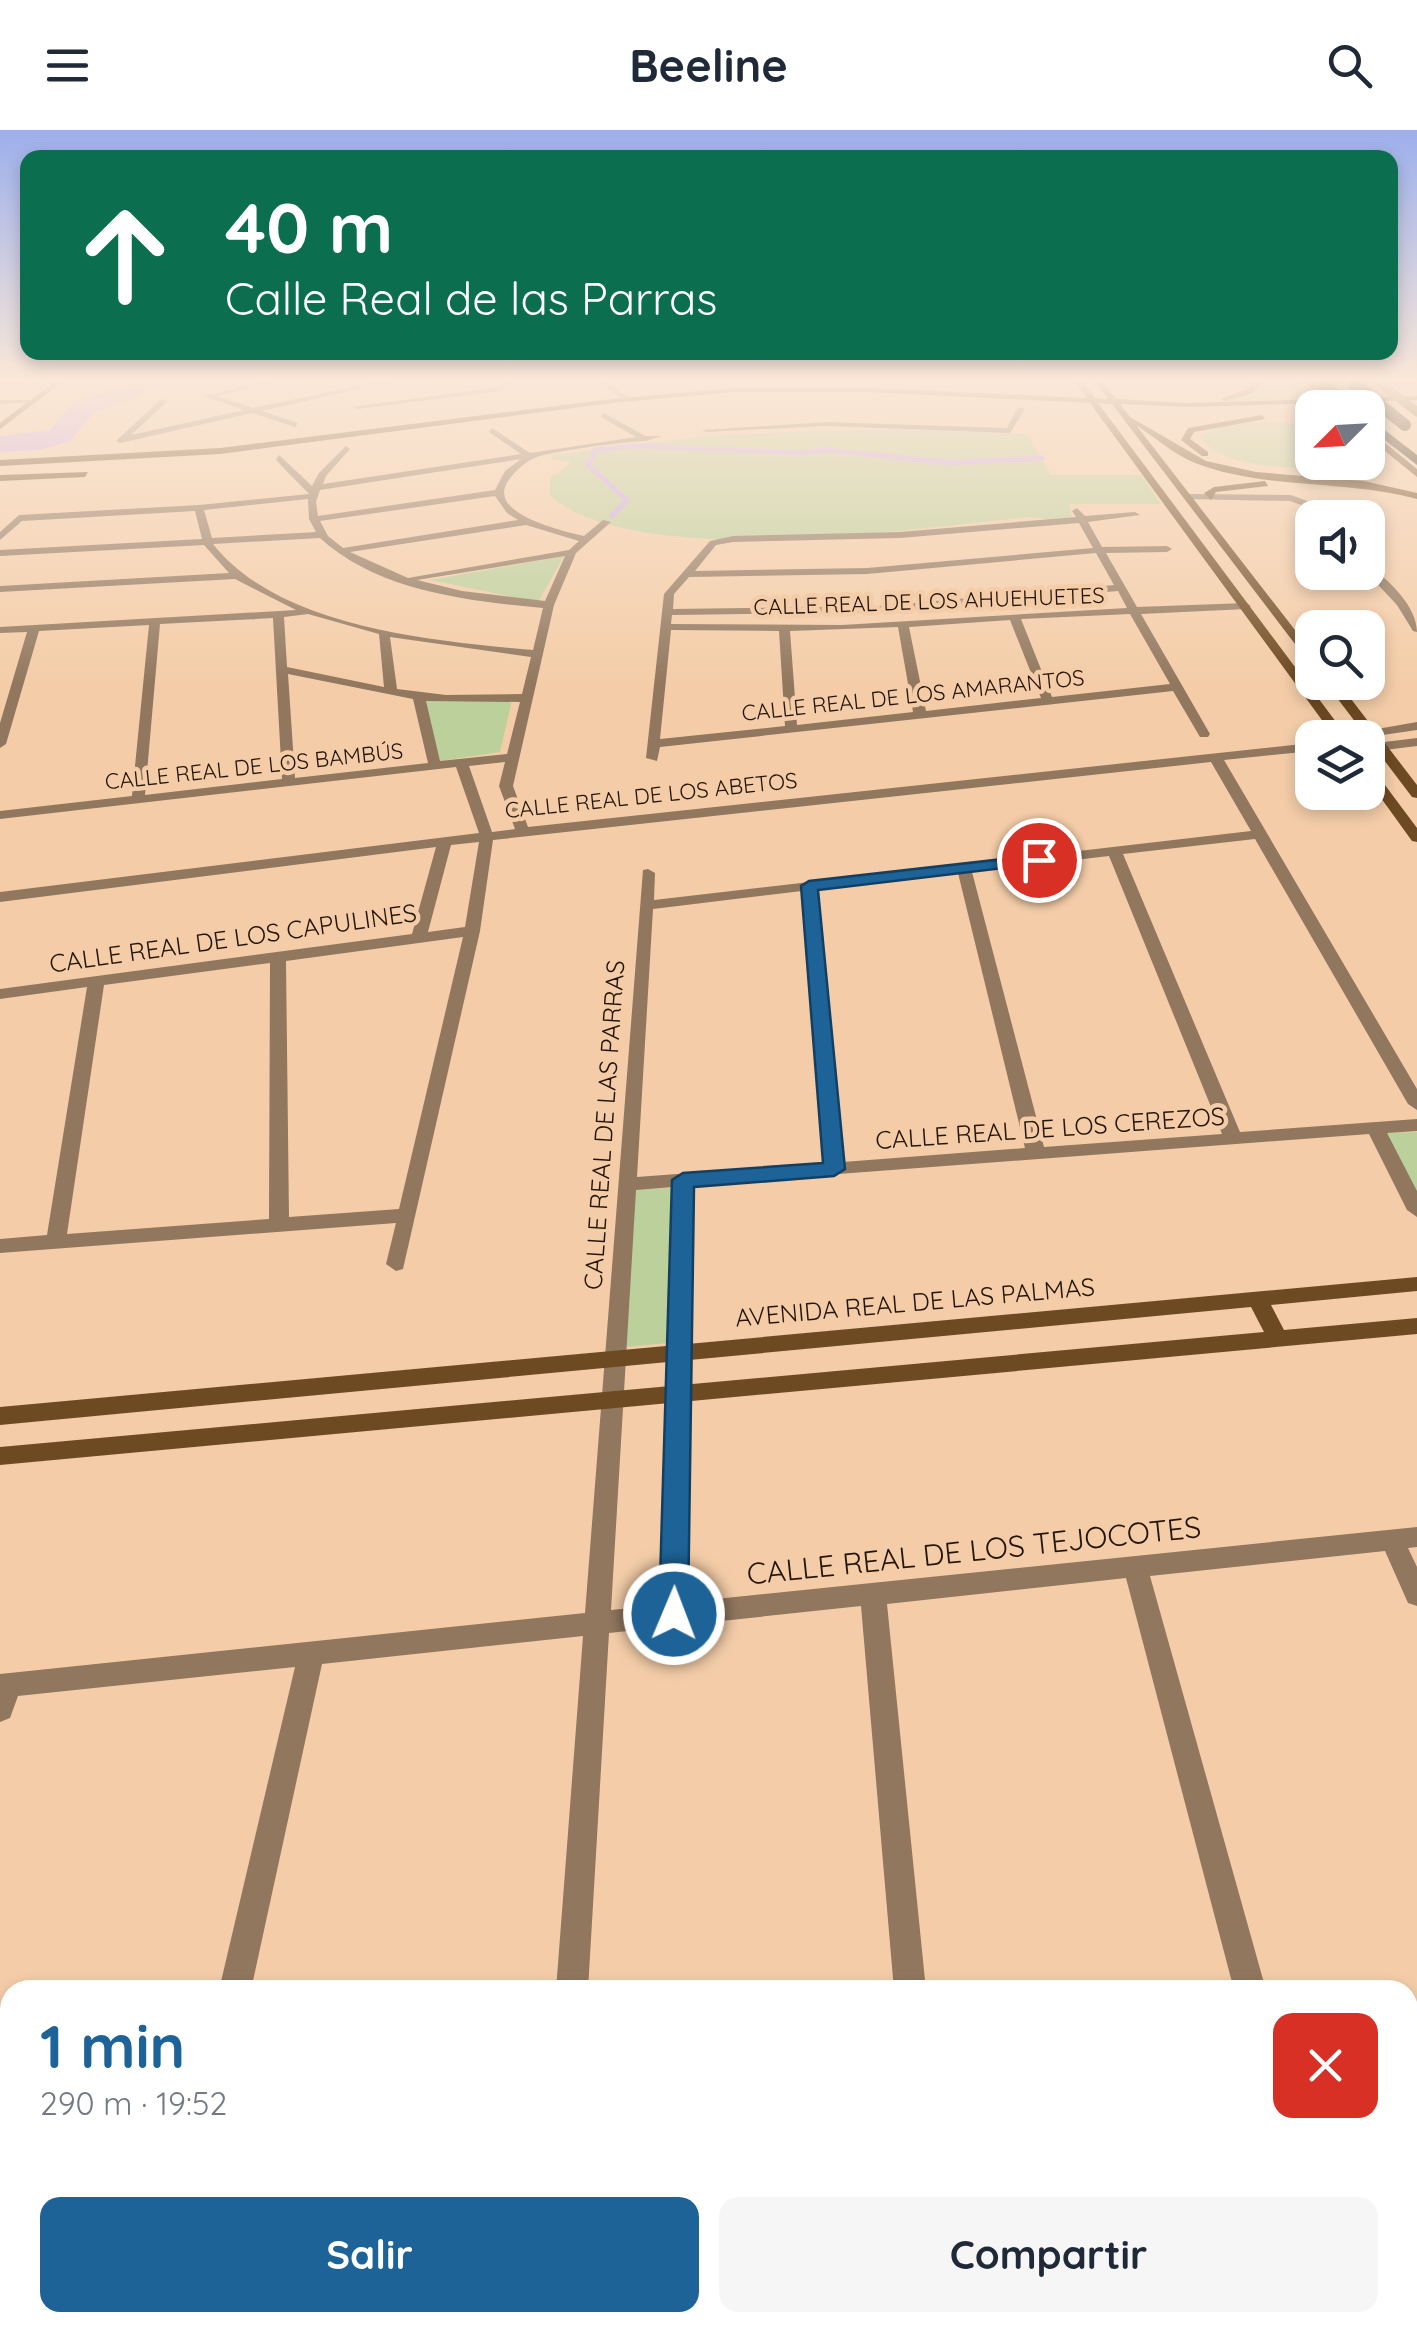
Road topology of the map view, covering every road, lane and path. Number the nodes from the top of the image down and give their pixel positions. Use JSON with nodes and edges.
{"nodes":[{"id":1,"x":301,"y":480,"type":"edge"},
{"id":2,"x":321,"y":480,"type":"edge"},
{"id":3,"x":384,"y":480,"type":"edge"},
{"id":4,"x":501,"y":480,"type":"edge"},
{"id":5,"x":1151,"y":480,"type":"edge"},
{"id":6,"x":1175,"y":480,"type":"edge"},
{"id":7,"x":1312,"y":480,"type":"edge"},
{"id":8,"x":1348,"y":483,"type":"junction"},
{"id":9,"x":312,"y":491,"type":"junction"},
{"id":10,"x":496,"y":493,"type":"junction"},
{"id":11,"x":1417,"y":496,"type":"edge"},
{"id":12,"x":1188,"y":497,"type":"junction"},
{"id":13,"x":1212,"y":497,"type":"junction"},
{"id":14,"x":1296,"y":500,"type":"edge"},
{"id":15,"x":199,"y":508,"type":"junction"},
{"id":16,"x":1079,"y":514,"type":"junction"},
{"id":17,"x":1134,"y":515,"type":"dead end"},
{"id":18,"x":314,"y":518,"type":"junction"},
{"id":19,"x":525,"y":522,"type":"junction"},
{"id":20,"x":606,"y":522,"type":"dead end"},
{"id":21,"x":322,"y":535,"type":"junction"},
{"id":22,"x":0,"y":537,"type":"edge"},
{"id":23,"x":583,"y":539,"type":"junction"},
{"id":24,"x":204,"y":542,"type":"junction"},
{"id":25,"x":1167,"y":549,"type":"dead end"},
{"id":26,"x":1099,"y":550,"type":"junction"},
{"id":27,"x":340,"y":551,"type":"junction"},
{"id":28,"x":0,"y":552,"type":"edge"},
{"id":29,"x":572,"y":552,"type":"junction"},
{"id":30,"x":684,"y":574,"type":"junction"},
{"id":31,"x":238,"y":576,"type":"junction"},
{"id":32,"x":406,"y":579,"type":"junction"},
{"id":33,"x":1120,"y":588,"type":"junction"},
{"id":34,"x":1385,"y":588,"type":"edge"},
{"id":35,"x":0,"y":589,"type":"edge"},
{"id":36,"x":1262,"y":593,"type":"junction"},
{"id":37,"x":1237,"y":595,"type":"junction"},
{"id":38,"x":549,"y":605,"type":"junction"},
{"id":39,"x":1246,"y":606,"type":"junction"},
{"id":40,"x":1132,"y":607,"type":"junction"},
{"id":41,"x":310,"y":612,"type":"junction"},
{"id":42,"x":666,"y":612,"type":"junction"},
{"id":43,"x":278,"y":614,"type":"junction"},
{"id":44,"x":1014,"y":616,"type":"junction"},
{"id":45,"x":155,"y":621,"type":"junction"},
{"id":46,"x":902,"y":625,"type":"junction"},
{"id":47,"x":666,"y":626,"type":"junction"},
{"id":48,"x":34,"y":628,"type":"junction"},
{"id":49,"x":1417,"y":628,"type":"edge"},
{"id":50,"x":0,"y":630,"type":"edge"},
{"id":51,"x":784,"y":630,"type":"junction"},
{"id":52,"x":384,"y":632,"type":"junction"},
{"id":53,"x":1295,"y":637,"type":"edge"},
{"id":54,"x":537,"y":654,"type":"junction"},
{"id":55,"x":282,"y":669,"type":"junction"},
{"id":56,"x":1177,"y":687,"type":"junction"},
{"id":57,"x":392,"y":693,"type":"junction"},
{"id":58,"x":419,"y":696,"type":"junction"},
{"id":59,"x":527,"y":698,"type":"junction"},
{"id":60,"x":1048,"y":700,"type":"junction"},
{"id":61,"x":1344,"y":700,"type":"edge"},
{"id":62,"x":920,"y":714,"type":"junction"},
{"id":63,"x":1327,"y":720,"type":"edge"},
{"id":64,"x":1359,"y":720,"type":"edge"},
{"id":65,"x":1417,"y":726,"type":"edge"},
{"id":66,"x":791,"y":728,"type":"junction"},
{"id":67,"x":1385,"y":730,"type":"edge"},
{"id":68,"x":1204,"y":734,"type":"dead end"},
{"id":69,"x":1417,"y":742,"type":"edge"},
{"id":70,"x":0,"y":744,"type":"edge"},
{"id":71,"x":1385,"y":746,"type":"edge"},
{"id":72,"x":1295,"y":748,"type":"edge"},
{"id":73,"x":513,"y":757,"type":"junction"},
{"id":74,"x":1215,"y":757,"type":"junction"},
{"id":75,"x":1385,"y":759,"type":"edge"},
{"id":76,"x":461,"y":763,"type":"junction"},
{"id":77,"x":435,"y":766,"type":"junction"},
{"id":78,"x":289,"y":782,"type":"junction"},
{"id":79,"x":1417,"y":794,"type":"edge"},
{"id":80,"x":1385,"y":795,"type":"edge"},
{"id":81,"x":138,"y":799,"type":"junction"},
{"id":82,"x":0,"y":814,"type":"edge"},
{"id":83,"x":523,"y":832,"type":"junction"},
{"id":84,"x":1260,"y":834,"type":"junction"},
{"id":85,"x":487,"y":836,"type":"junction"},
{"id":86,"x":1417,"y":838,"type":"edge"},
{"id":87,"x":445,"y":841,"type":"junction"},
{"id":88,"x":1114,"y":851,"type":"junction"},
{"id":89,"x":964,"y":868,"type":"junction"},
{"id":90,"x":648,"y":872,"type":"dead end"},
{"id":91,"x":809,"y":886,"type":"junction"},
{"id":92,"x":0,"y":896,"type":"edge"},
{"id":93,"x":646,"y":905,"type":"junction"},
{"id":94,"x":472,"y":931,"type":"junction"},
{"id":95,"x":419,"y":938,"type":"junction"},
{"id":96,"x":278,"y":957,"type":"junction"},
{"id":97,"x":96,"y":981,"type":"junction"},
{"id":98,"x":0,"y":994,"type":"edge"},
{"id":99,"x":1417,"y":1104,"type":"edge"},
{"id":100,"x":1417,"y":1125,"type":"edge"},
{"id":101,"x":1375,"y":1128,"type":"junction"},
{"id":102,"x":1234,"y":1139,"type":"junction"},
{"id":103,"x":1036,"y":1154,"type":"junction"},
{"id":104,"x":834,"y":1169,"type":"junction"},
{"id":105,"x":683,"y":1180,"type":"junction"},
{"id":106,"x":627,"y":1184,"type":"junction"},
{"id":107,"x":1417,"y":1210,"type":"edge"},
{"id":108,"x":407,"y":1215,"type":"junction"},
{"id":109,"x":279,"y":1225,"type":"junction"},
{"id":110,"x":56,"y":1242,"type":"junction"},
{"id":111,"x":0,"y":1246,"type":"edge"},
{"id":112,"x":396,"y":1264,"type":"dead end"},
{"id":113,"x":1417,"y":1284,"type":"edge"},
{"id":114,"x":1257,"y":1299,"type":"junction"},
{"id":115,"x":1417,"y":1326,"type":"edge"},
{"id":116,"x":1278,"y":1339,"type":"junction"},
{"id":117,"x":680,"y":1351,"type":"junction"},
{"id":118,"x":614,"y":1380,"type":"junction"},
{"id":119,"x":678,"y":1396,"type":"junction"},
{"id":120,"x":0,"y":1416,"type":"edge"},
{"id":121,"x":0,"y":1456,"type":"edge"},
{"id":122,"x":1405,"y":1538,"type":"edge"},
{"id":123,"x":1135,"y":1566,"type":"junction"},
{"id":124,"x":874,"y":1594,"type":"junction"},
{"id":125,"x":1417,"y":1595,"type":"edge"},
{"id":126,"x":674,"y":1614,"type":"junction"},
{"id":127,"x":597,"y":1623,"type":"junction"},
{"id":128,"x":311,"y":1653,"type":"junction"},
{"id":129,"x":3,"y":1694,"type":"edge"},
{"id":130,"x":237,"y":1980,"type":"edge"},
{"id":131,"x":573,"y":1980,"type":"edge"},
{"id":132,"x":909,"y":1980,"type":"edge"},
{"id":133,"x":1247,"y":1980,"type":"edge"}],
"edges":[{"from":1,"to":9,"type":"street"},
{"from":2,"to":9,"type":"street"},
{"from":3,"to":9,"type":"street"},
{"from":4,"to":10,"type":"street"},
{"from":5,"to":37,"type":"street"},
{"from":6,"to":12,"type":"street"},
{"from":7,"to":8,"type":"street"},
{"from":8,"to":11,"type":"street"},
{"from":8,"to":13,"type":"street"},
{"from":9,"to":15,"type":"street"},
{"from":9,"to":18,"type":"street"},
{"from":10,"to":18,"type":"street"},
{"from":10,"to":19,"type":"street"},
{"from":12,"to":13,"type":"street"},
{"from":12,"to":36,"type":"street"},
{"from":13,"to":14,"type":"street"},
{"from":15,"to":22,"type":"street"},
{"from":15,"to":24,"type":"street"},
{"from":16,"to":17,"type":"street"},
{"from":16,"to":26,"type":"street"},
{"from":16,"to":30,"type":"street"},
{"from":18,"to":21,"type":"street"},
{"from":19,"to":23,"type":"street"},
{"from":19,"to":27,"type":"street"},
{"from":20,"to":23,"type":"street"},
{"from":21,"to":24,"type":"street"},
{"from":21,"to":27,"type":"street"},
{"from":23,"to":29,"type":"street"},
{"from":24,"to":28,"type":"street"},
{"from":24,"to":31,"type":"street"},
{"from":25,"to":26,"type":"street"},
{"from":26,"to":30,"type":"street"},
{"from":26,"to":33,"type":"street"},
{"from":27,"to":32,"type":"street"},
{"from":29,"to":32,"type":"street"},
{"from":29,"to":38,"type":"street"},
{"from":30,"to":42,"type":"street"},
{"from":31,"to":35,"type":"street"},
{"from":31,"to":41,"type":"street"},
{"from":32,"to":38,"type":"street"},
{"from":33,"to":40,"type":"street"},
{"from":33,"to":42,"type":"street","name":"CALLE REAL DE LOS AHUEHUETES"},
{"from":34,"to":49,"type":"street"},
{"from":36,"to":37,"type":"street","name":"CALLE REAL DE LOS AHUEHUETES"},
{"from":36,"to":53,"type":"street"},
{"from":37,"to":39,"type":"street"},
{"from":37,"to":40,"type":"street","name":"CALLE REAL DE LOS AHUEHUETES"},
{"from":38,"to":54,"type":"street"},
{"from":39,"to":40,"type":"street"},
{"from":39,"to":63,"type":"street"},
{"from":40,"to":44,"type":"street","name":"CALLE REAL DE LOS AHUEHUETES"},
{"from":40,"to":56,"type":"street"},
{"from":41,"to":43,"type":"street"},
{"from":41,"to":52,"type":"street"},
{"from":42,"to":47,"type":"street"},
{"from":43,"to":45,"type":"street"},
{"from":43,"to":55,"type":"street"},
{"from":44,"to":46,"type":"street","name":"CALLE REAL DE LOS AHUEHUETES"},
{"from":44,"to":60,"type":"street"},
{"from":45,"to":48,"type":"street"},
{"from":45,"to":81,"type":"street"},
{"from":46,"to":51,"type":"street","name":"CALLE REAL DE LOS AHUEHUETES"},
{"from":46,"to":62,"type":"street"},
{"from":47,"to":51,"type":"street","name":"CALLE REAL DE LOS AHUEHUETES"},
{"from":47,"to":66,"type":"street","name":"CALLE REAL DE LOS AMARANTOS"},
{"from":48,"to":50,"type":"street"},
{"from":48,"to":70,"type":"street"},
{"from":51,"to":66,"type":"street"},
{"from":52,"to":54,"type":"street"},
{"from":52,"to":57,"type":"street"},
{"from":54,"to":59,"type":"street"},
{"from":55,"to":57,"type":"street"},
{"from":55,"to":78,"type":"street"},
{"from":56,"to":60,"type":"street","name":"CALLE REAL DE LOS AMARANTOS"},
{"from":56,"to":68,"type":"street"},
{"from":57,"to":58,"type":"street"},
{"from":58,"to":59,"type":"street"},
{"from":58,"to":77,"type":"street"},
{"from":59,"to":73,"type":"street"},
{"from":60,"to":62,"type":"street","name":"CALLE REAL DE LOS AMARANTOS"},
{"from":61,"to":64,"type":"street"},
{"from":62,"to":66,"type":"street","name":"CALLE REAL DE LOS AMARANTOS"},
{"from":65,"to":67,"type":"street"},
{"from":69,"to":71,"type":"street"},
{"from":72,"to":74,"type":"street","name":"CALLE REAL DE LOS ABETOS"},
{"from":73,"to":76,"type":"street","name":"CALLE REAL DE LOS BAMBÚS"},
{"from":73,"to":83,"type":"street"},
{"from":74,"to":83,"type":"street","name":"CALLE REAL DE LOS ABETOS"},
{"from":74,"to":84,"type":"street"},
{"from":75,"to":79,"type":"street"},
{"from":76,"to":77,"type":"street","name":"CALLE REAL DE LOS BAMBÚS"},
{"from":76,"to":85,"type":"street"},
{"from":77,"to":78,"type":"street","name":"CALLE REAL DE LOS BAMBÚS"},
{"from":78,"to":81,"type":"street","name":"CALLE REAL DE LOS BAMBÚS"},
{"from":80,"to":86,"type":"street"},
{"from":81,"to":82,"type":"street","name":"CALLE REAL DE LOS BAMBÚS"},
{"from":83,"to":85,"type":"street","name":"CALLE REAL DE LOS ABETOS"},
{"from":84,"to":88,"type":"street"},
{"from":84,"to":99,"type":"street"},
{"from":85,"to":87,"type":"street","name":"CALLE REAL DE LOS ABETOS"},
{"from":85,"to":94,"type":"street"},
{"from":87,"to":92,"type":"street","name":"CALLE REAL DE LOS ABETOS"},
{"from":87,"to":95,"type":"street"},
{"from":88,"to":89,"type":"street"},
{"from":88,"to":102,"type":"street"},
{"from":89,"to":91,"type":"street"},
{"from":89,"to":103,"type":"street"},
{"from":90,"to":93,"type":"street","name":"CALLE REAL DE LAS PARRAS"},
{"from":91,"to":93,"type":"street"},
{"from":91,"to":104,"type":"street"},
{"from":93,"to":106,"type":"street","name":"CALLE REAL DE LAS PARRAS"},
{"from":94,"to":95,"type":"street","name":"CALLE REAL DE LOS CAPULINES"},
{"from":94,"to":108,"type":"street"},
{"from":95,"to":96,"type":"street","name":"CALLE REAL DE LOS CAPULINES"},
{"from":96,"to":97,"type":"street","name":"CALLE REAL DE LOS CAPULINES"},
{"from":96,"to":109,"type":"street"},
{"from":97,"to":98,"type":"street","name":"CALLE REAL DE LOS CAPULINES"},
{"from":97,"to":110,"type":"street"},
{"from":100,"to":101,"type":"street","name":"CALLE REAL DE LOS CEREZOS"},
{"from":101,"to":102,"type":"street","name":"CALLE REAL DE LOS CEREZOS"},
{"from":101,"to":107,"type":"street"},
{"from":102,"to":103,"type":"street","name":"CALLE REAL DE LOS CEREZOS"},
{"from":103,"to":104,"type":"street","name":"CALLE REAL DE LOS CEREZOS"},
{"from":104,"to":105,"type":"street","name":"CALLE REAL DE LOS CEREZOS"},
{"from":105,"to":106,"type":"street","name":"CALLE REAL DE LOS CEREZOS"},
{"from":105,"to":117,"type":"street"},
{"from":106,"to":118,"type":"street","name":"CALLE REAL DE LAS PARRAS"},
{"from":108,"to":109,"type":"street"},
{"from":108,"to":112,"type":"street"},
{"from":109,"to":110,"type":"street"},
{"from":110,"to":111,"type":"street"},
{"from":113,"to":114,"type":"street","name":"AVENIDA REAL DE LAS PALMAS"},
{"from":114,"to":116,"type":"street"},
{"from":114,"to":117,"type":"street","name":"AVENIDA REAL DE LAS PALMAS"},
{"from":115,"to":116,"type":"street","name":"AVENIDA REAL DE LAS PALMAS"},
{"from":116,"to":119,"type":"street","name":"AVENIDA REAL DE LAS PALMAS"},
{"from":117,"to":118,"type":"street","name":"AVENIDA REAL DE LAS PALMAS"},
{"from":117,"to":119,"type":"street"},
{"from":118,"to":119,"type":"street","name":"AVENIDA REAL DE LAS PALMAS"},
{"from":118,"to":120,"type":"street","name":"AVENIDA REAL DE LAS PALMAS"},
{"from":118,"to":121,"type":"street","name":"AVENIDA REAL DE LAS PALMAS"},
{"from":118,"to":127,"type":"street","name":"CALLE REAL DE LAS PARRAS"},
{"from":119,"to":126,"type":"street"},
{"from":122,"to":123,"type":"street","name":"CALLE REAL DE LOS TEJOCOTES"},
{"from":122,"to":125,"type":"street"},
{"from":123,"to":124,"type":"street","name":"CALLE REAL DE LOS TEJOCOTES"},
{"from":123,"to":133,"type":"street"},
{"from":124,"to":126,"type":"street","name":"CALLE REAL DE LOS TEJOCOTES"},
{"from":124,"to":132,"type":"street"},
{"from":126,"to":127,"type":"street","name":"CALLE REAL DE LOS TEJOCOTES"},
{"from":127,"to":128,"type":"street","name":"CALLE REAL DE LOS TEJOCOTES"},
{"from":127,"to":131,"type":"street","name":"CALLE REAL DE LAS PARRAS"},
{"from":128,"to":129,"type":"street","name":"CALLE REAL DE LOS TEJOCOTES"},
{"from":128,"to":130,"type":"street"}]}
